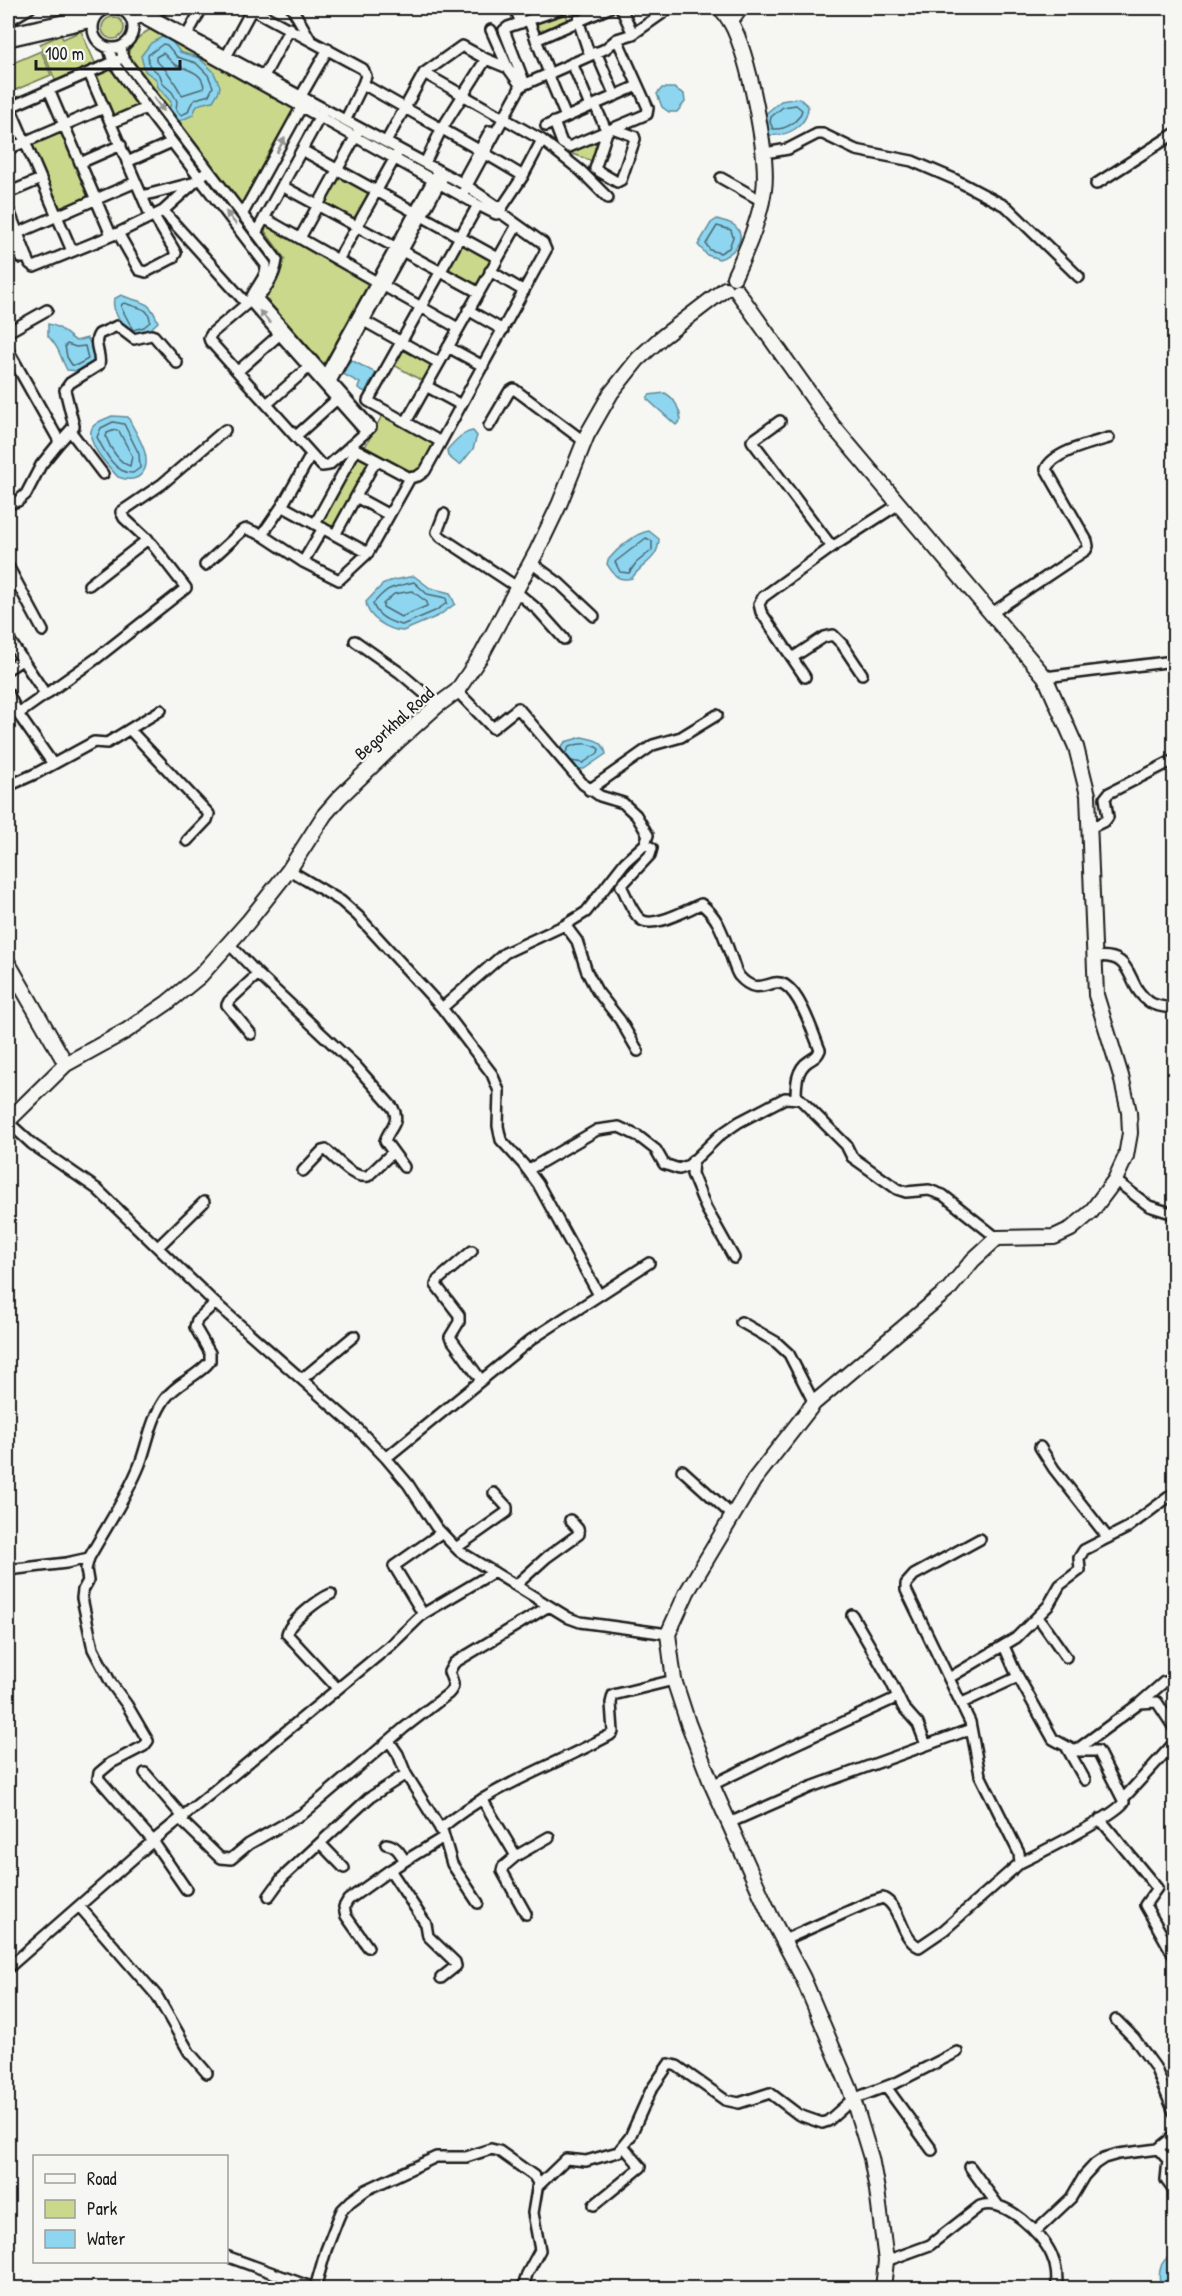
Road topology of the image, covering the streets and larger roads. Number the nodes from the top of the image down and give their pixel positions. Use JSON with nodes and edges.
{"nodes":[{"id":1,"x":30,"y":8,"type":"edge"},
{"id":2,"x":136,"y":8,"type":"edge"},
{"id":3,"x":163,"y":8,"type":"edge"},
{"id":4,"x":202,"y":8,"type":"edge"},
{"id":5,"x":251,"y":8,"type":"edge"},
{"id":6,"x":292,"y":8,"type":"edge"},
{"id":7,"x":515,"y":8,"type":"edge"},
{"id":8,"x":564,"y":8,"type":"edge"},
{"id":9,"x":609,"y":8,"type":"edge"},
{"id":10,"x":621,"y":8,"type":"edge"},
{"id":11,"x":670,"y":8,"type":"edge"},
{"id":12,"x":720,"y":8,"type":"edge"},
{"id":13,"x":743,"y":8,"type":"edge"},
{"id":14,"x":92,"y":16,"type":"edge"},
{"id":15,"x":8,"y":21,"type":"edge"},
{"id":16,"x":141,"y":21,"type":"junction"},
{"id":17,"x":525,"y":22,"type":"junction"},
{"id":18,"x":574,"y":22,"type":"junction"},
{"id":19,"x":732,"y":23,"type":"junction"},
{"id":20,"x":290,"y":28,"type":"junction"},
{"id":21,"x":491,"y":30,"type":"dead end"},
{"id":22,"x":8,"y":32,"type":"edge"},
{"id":23,"x":187,"y":34,"type":"junction"},
{"id":24,"x":633,"y":34,"type":"junction"},
{"id":25,"x":310,"y":39,"type":"junction"},
{"id":26,"x":536,"y":39,"type":"junction"},
{"id":27,"x":8,"y":41,"type":"edge"},
{"id":28,"x":614,"y":41,"type":"junction"},
{"id":29,"x":121,"y":47,"type":"junction"},
{"id":30,"x":109,"y":49,"type":"junction"},
{"id":31,"x":328,"y":49,"type":"junction"},
{"id":32,"x":592,"y":51,"type":"junction"},
{"id":33,"x":227,"y":55,"type":"junction"},
{"id":34,"x":123,"y":58,"type":"junction"},
{"id":35,"x":486,"y":58,"type":"junction"},
{"id":36,"x":113,"y":62,"type":"junction"},
{"id":37,"x":572,"y":63,"type":"junction"},
{"id":38,"x":508,"y":68,"type":"junction"},
{"id":39,"x":547,"y":71,"type":"junction"},
{"id":40,"x":424,"y":72,"type":"junction"},
{"id":41,"x":89,"y":73,"type":"junction"},
{"id":42,"x":264,"y":76,"type":"junction"},
{"id":43,"x":521,"y":82,"type":"junction"},
{"id":44,"x":363,"y":84,"type":"junction"},
{"id":45,"x":637,"y":86,"type":"junction"},
{"id":46,"x":49,"y":90,"type":"junction"},
{"id":47,"x":464,"y":94,"type":"junction"},
{"id":48,"x":615,"y":96,"type":"junction"},
{"id":49,"x":303,"y":100,"type":"junction"},
{"id":50,"x":592,"y":106,"type":"junction"},
{"id":51,"x":9,"y":108,"type":"edge"},
{"id":52,"x":104,"y":108,"type":"junction"},
{"id":53,"x":146,"y":108,"type":"junction"},
{"id":54,"x":324,"y":108,"type":"junction"},
{"id":55,"x":404,"y":108,"type":"junction"},
{"id":56,"x":502,"y":116,"type":"junction"},
{"id":57,"x":320,"y":117,"type":"junction"},
{"id":58,"x":566,"y":117,"type":"junction"},
{"id":59,"x":346,"y":119,"type":"junction"},
{"id":60,"x":111,"y":123,"type":"junction"},
{"id":61,"x":64,"y":125,"type":"junction"},
{"id":62,"x":360,"y":128,"type":"junction"},
{"id":63,"x":441,"y":130,"type":"junction"},
{"id":64,"x":611,"y":130,"type":"junction"},
{"id":65,"x":1174,"y":134,"type":"edge"},
{"id":66,"x":356,"y":137,"type":"junction"},
{"id":67,"x":542,"y":140,"type":"junction"},
{"id":68,"x":25,"y":142,"type":"junction"},
{"id":69,"x":172,"y":142,"type":"junction"},
{"id":70,"x":386,"y":142,"type":"junction"},
{"id":71,"x":120,"y":145,"type":"junction"},
{"id":72,"x":8,"y":149,"type":"edge"},
{"id":73,"x":400,"y":149,"type":"junction"},
{"id":74,"x":302,"y":150,"type":"junction"},
{"id":75,"x":483,"y":151,"type":"junction"},
{"id":76,"x":765,"y":153,"type":"junction"},
{"id":77,"x":394,"y":158,"type":"junction"},
{"id":78,"x":127,"y":162,"type":"junction"},
{"id":79,"x":80,"y":163,"type":"junction"},
{"id":80,"x":425,"y":163,"type":"junction"},
{"id":81,"x":208,"y":170,"type":"junction"},
{"id":82,"x":337,"y":170,"type":"junction"},
{"id":83,"x":523,"y":176,"type":"junction"},
{"id":84,"x":439,"y":177,"type":"junction"},
{"id":85,"x":721,"y":178,"type":"dead end"},
{"id":86,"x":41,"y":179,"type":"junction"},
{"id":87,"x":197,"y":180,"type":"junction"},
{"id":88,"x":136,"y":182,"type":"junction"},
{"id":89,"x":1096,"y":184,"type":"dead end"},
{"id":90,"x":282,"y":186,"type":"junction"},
{"id":91,"x":461,"y":189,"type":"junction"},
{"id":92,"x":376,"y":191,"type":"junction"},
{"id":93,"x":8,"y":193,"type":"edge"},
{"id":94,"x":142,"y":196,"type":"junction"},
{"id":95,"x":608,"y":198,"type":"dead end"},
{"id":96,"x":95,"y":199,"type":"junction"},
{"id":97,"x":762,"y":201,"type":"junction"},
{"id":98,"x":318,"y":205,"type":"junction"},
{"id":99,"x":478,"y":205,"type":"junction"},
{"id":100,"x":8,"y":208,"type":"edge"},
{"id":101,"x":501,"y":211,"type":"junction"},
{"id":102,"x":418,"y":214,"type":"junction"},
{"id":103,"x":156,"y":215,"type":"junction"},
{"id":104,"x":242,"y":215,"type":"junction"},
{"id":105,"x":57,"y":216,"type":"junction"},
{"id":106,"x":264,"y":218,"type":"junction"},
{"id":107,"x":517,"y":225,"type":"junction"},
{"id":108,"x":8,"y":226,"type":"edge"},
{"id":109,"x":357,"y":226,"type":"junction"},
{"id":110,"x":256,"y":233,"type":"junction"},
{"id":111,"x":114,"y":234,"type":"junction"},
{"id":112,"x":460,"y":237,"type":"junction"},
{"id":113,"x":300,"y":238,"type":"junction"},
{"id":114,"x":13,"y":239,"type":"edge"},
{"id":115,"x":399,"y":249,"type":"junction"},
{"id":116,"x":72,"y":251,"type":"junction"},
{"id":117,"x":498,"y":258,"type":"junction"},
{"id":118,"x":338,"y":260,"type":"junction"},
{"id":119,"x":490,"y":271,"type":"junction"},
{"id":120,"x":441,"y":272,"type":"junction"},
{"id":121,"x":1079,"y":277,"type":"dead end"},
{"id":122,"x":380,"y":284,"type":"junction"},
{"id":123,"x":731,"y":290,"type":"junction"},
{"id":124,"x":525,"y":291,"type":"junction"},
{"id":125,"x":478,"y":292,"type":"junction"},
{"id":126,"x":252,"y":301,"type":"junction"},
{"id":127,"x":421,"y":307,"type":"junction"},
{"id":128,"x":47,"y":310,"type":"dead end"},
{"id":129,"x":468,"y":310,"type":"junction"},
{"id":130,"x":364,"y":321,"type":"junction"},
{"id":131,"x":458,"y":328,"type":"junction"},
{"id":132,"x":503,"y":330,"type":"junction"},
{"id":133,"x":8,"y":332,"type":"edge"},
{"id":134,"x":280,"y":334,"type":"junction"},
{"id":135,"x":401,"y":342,"type":"junction"},
{"id":136,"x":448,"y":347,"type":"junction"},
{"id":137,"x":8,"y":350,"type":"edge"},
{"id":138,"x":177,"y":363,"type":"dead end"},
{"id":139,"x":439,"y":363,"type":"junction"},
{"id":140,"x":483,"y":366,"type":"junction"},
{"id":141,"x":309,"y":368,"type":"junction"},
{"id":142,"x":238,"y":371,"type":"junction"},
{"id":143,"x":326,"y":381,"type":"junction"},
{"id":144,"x":426,"y":386,"type":"junction"},
{"id":145,"x":338,"y":399,"type":"junction"},
{"id":146,"x":268,"y":403,"type":"junction"},
{"id":147,"x":461,"y":405,"type":"junction"},
{"id":148,"x":381,"y":409,"type":"junction"},
{"id":149,"x":780,"y":421,"type":"dead end"},
{"id":150,"x":406,"y":422,"type":"junction"},
{"id":151,"x":489,"y":426,"type":"dead end"},
{"id":152,"x":369,"y":429,"type":"junction"},
{"id":153,"x":225,"y":430,"type":"dead end"},
{"id":154,"x":71,"y":432,"type":"junction"},
{"id":155,"x":296,"y":436,"type":"junction"},
{"id":156,"x":1109,"y":438,"type":"dead end"},
{"id":157,"x":441,"y":442,"type":"junction"},
{"id":158,"x":585,"y":442,"type":"junction"},
{"id":159,"x":58,"y":444,"type":"junction"},
{"id":160,"x":353,"y":447,"type":"junction"},
{"id":161,"x":311,"y":455,"type":"junction"},
{"id":162,"x":376,"y":460,"type":"junction"},
{"id":163,"x":103,"y":474,"type":"dead end"},
{"id":164,"x":410,"y":478,"type":"junction"},
{"id":165,"x":356,"y":497,"type":"junction"},
{"id":166,"x":8,"y":504,"type":"edge"},
{"id":167,"x":899,"y":504,"type":"junction"},
{"id":168,"x":282,"y":506,"type":"junction"},
{"id":169,"x":444,"y":514,"type":"dead end"},
{"id":170,"x":389,"y":515,"type":"junction"},
{"id":171,"x":319,"y":526,"type":"junction"},
{"id":172,"x":262,"y":535,"type":"junction"},
{"id":173,"x":335,"y":535,"type":"junction"},
{"id":174,"x":148,"y":539,"type":"junction"},
{"id":175,"x":832,"y":547,"type":"junction"},
{"id":176,"x":368,"y":553,"type":"junction"},
{"id":177,"x":303,"y":562,"type":"junction"},
{"id":178,"x":530,"y":562,"type":"junction"},
{"id":179,"x":205,"y":565,"type":"dead end"},
{"id":180,"x":8,"y":566,"type":"edge"},
{"id":181,"x":90,"y":585,"type":"dead end"},
{"id":182,"x":515,"y":588,"type":"junction"},
{"id":183,"x":992,"y":613,"type":"junction"},
{"id":184,"x":594,"y":616,"type":"dead end"},
{"id":185,"x":44,"y":631,"type":"dead end"},
{"id":186,"x":8,"y":638,"type":"edge"},
{"id":187,"x":564,"y":639,"type":"dead end"},
{"id":188,"x":355,"y":641,"type":"dead end"},
{"id":189,"x":792,"y":658,"type":"junction"},
{"id":190,"x":22,"y":660,"type":"junction"},
{"id":191,"x":1174,"y":661,"type":"edge"},
{"id":192,"x":8,"y":669,"type":"edge"},
{"id":193,"x":862,"y":674,"type":"dead end"},
{"id":194,"x":806,"y":676,"type":"dead end"},
{"id":195,"x":1045,"y":677,"type":"junction"},
{"id":196,"x":457,"y":691,"type":"junction"},
{"id":197,"x":8,"y":693,"type":"edge"},
{"id":198,"x":46,"y":695,"type":"junction"},
{"id":199,"x":438,"y":705,"type":"junction"},
{"id":200,"x":161,"y":710,"type":"dead end"},
{"id":201,"x":18,"y":714,"type":"junction"},
{"id":202,"x":717,"y":715,"type":"dead end"},
{"id":203,"x":130,"y":729,"type":"junction"},
{"id":204,"x":1174,"y":760,"type":"edge"},
{"id":205,"x":53,"y":764,"type":"junction"},
{"id":206,"x":8,"y":786,"type":"edge"},
{"id":207,"x":589,"y":790,"type":"junction"},
{"id":208,"x":1090,"y":828,"type":"junction"},
{"id":209,"x":187,"y":841,"type":"dead end"},
{"id":210,"x":645,"y":844,"type":"junction"},
{"id":211,"x":289,"y":870,"type":"junction"},
{"id":212,"x":565,"y":925,"type":"junction"},
{"id":213,"x":230,"y":945,"type":"junction"},
{"id":214,"x":1094,"y":957,"type":"junction"},
{"id":215,"x":8,"y":964,"type":"edge"},
{"id":216,"x":258,"y":974,"type":"junction"},
{"id":217,"x":442,"y":1008,"type":"junction"},
{"id":218,"x":1174,"y":1008,"type":"edge"},
{"id":219,"x":251,"y":1034,"type":"dead end"},
{"id":220,"x":638,"y":1051,"type":"dead end"},
{"id":221,"x":66,"y":1064,"type":"junction"},
{"id":222,"x":796,"y":1099,"type":"junction"},
{"id":223,"x":8,"y":1121,"type":"edge"},
{"id":224,"x":393,"y":1152,"type":"junction"},
{"id":225,"x":693,"y":1160,"type":"junction"},
{"id":226,"x":404,"y":1167,"type":"dead end"},
{"id":227,"x":528,"y":1170,"type":"junction"},
{"id":228,"x":303,"y":1171,"type":"dead end"},
{"id":229,"x":1115,"y":1180,"type":"junction"},
{"id":230,"x":204,"y":1202,"type":"dead end"},
{"id":231,"x":1174,"y":1214,"type":"edge"},
{"id":232,"x":998,"y":1238,"type":"junction"},
{"id":233,"x":158,"y":1248,"type":"junction"},
{"id":234,"x":472,"y":1251,"type":"dead end"},
{"id":235,"x":734,"y":1258,"type":"dead end"},
{"id":236,"x":649,"y":1263,"type":"dead end"},
{"id":237,"x":599,"y":1295,"type":"junction"},
{"id":238,"x":215,"y":1303,"type":"junction"},
{"id":239,"x":741,"y":1322,"type":"dead end"},
{"id":240,"x":354,"y":1336,"type":"dead end"},
{"id":241,"x":303,"y":1379,"type":"junction"},
{"id":242,"x":482,"y":1380,"type":"junction"},
{"id":243,"x":814,"y":1403,"type":"junction"},
{"id":244,"x":1040,"y":1447,"type":"dead end"},
{"id":245,"x":386,"y":1458,"type":"junction"},
{"id":246,"x":682,"y":1470,"type":"dead end"},
{"id":247,"x":495,"y":1493,"type":"dead end"},
{"id":248,"x":1174,"y":1493,"type":"edge"},
{"id":249,"x":732,"y":1515,"type":"junction"},
{"id":250,"x":570,"y":1520,"type":"dead end"},
{"id":251,"x":441,"y":1533,"type":"junction"},
{"id":252,"x":1108,"y":1538,"type":"junction"},
{"id":253,"x":980,"y":1539,"type":"dead end"},
{"id":254,"x":456,"y":1548,"type":"junction"},
{"id":255,"x":89,"y":1558,"type":"junction"},
{"id":256,"x":8,"y":1569,"type":"edge"},
{"id":257,"x":494,"y":1572,"type":"junction"},
{"id":258,"x":516,"y":1585,"type":"junction"},
{"id":259,"x":332,"y":1594,"type":"dead end"},
{"id":260,"x":549,"y":1606,"type":"junction"},
{"id":261,"x":423,"y":1614,"type":"junction"},
{"id":262,"x":852,"y":1615,"type":"dead end"},
{"id":263,"x":1038,"y":1617,"type":"junction"},
{"id":264,"x":668,"y":1634,"type":"junction"},
{"id":265,"x":1004,"y":1646,"type":"junction"},
{"id":266,"x":1066,"y":1657,"type":"dead end"},
{"id":267,"x":1018,"y":1677,"type":"junction"},
{"id":268,"x":949,"y":1678,"type":"junction"},
{"id":269,"x":674,"y":1680,"type":"junction"},
{"id":270,"x":1164,"y":1682,"type":"dead end"},
{"id":271,"x":337,"y":1688,"type":"junction"},
{"id":272,"x":898,"y":1697,"type":"junction"},
{"id":273,"x":962,"y":1703,"type":"junction"},
{"id":274,"x":1140,"y":1703,"type":"junction"},
{"id":275,"x":1174,"y":1728,"type":"edge"},
{"id":276,"x":971,"y":1729,"type":"junction"},
{"id":277,"x":389,"y":1741,"type":"junction"},
{"id":278,"x":1174,"y":1743,"type":"edge"},
{"id":279,"x":926,"y":1745,"type":"junction"},
{"id":280,"x":1071,"y":1749,"type":"junction"},
{"id":281,"x":145,"y":1773,"type":"dead end"},
{"id":282,"x":406,"y":1774,"type":"junction"},
{"id":283,"x":1085,"y":1779,"type":"dead end"},
{"id":284,"x":712,"y":1785,"type":"junction"},
{"id":285,"x":482,"y":1798,"type":"junction"},
{"id":286,"x":1123,"y":1799,"type":"junction"},
{"id":287,"x":182,"y":1819,"type":"junction"},
{"id":288,"x":1100,"y":1819,"type":"junction"},
{"id":289,"x":729,"y":1823,"type":"junction"},
{"id":290,"x":442,"y":1833,"type":"junction"},
{"id":291,"x":549,"y":1837,"type":"dead end"},
{"id":292,"x":153,"y":1841,"type":"junction"},
{"id":293,"x":320,"y":1843,"type":"junction"},
{"id":294,"x":386,"y":1844,"type":"dead end"},
{"id":295,"x":516,"y":1856,"type":"junction"},
{"id":296,"x":405,"y":1861,"type":"junction"},
{"id":297,"x":1020,"y":1863,"type":"junction"},
{"id":298,"x":344,"y":1868,"type":"dead end"},
{"id":299,"x":390,"y":1870,"type":"junction"},
{"id":300,"x":186,"y":1889,"type":"dead end"},
{"id":301,"x":269,"y":1896,"type":"dead end"},
{"id":302,"x":478,"y":1903,"type":"dead end"},
{"id":303,"x":79,"y":1906,"type":"junction"},
{"id":304,"x":526,"y":1914,"type":"dead end"},
{"id":305,"x":784,"y":1940,"type":"junction"},
{"id":306,"x":368,"y":1947,"type":"dead end"},
{"id":307,"x":1174,"y":1956,"type":"edge"},
{"id":308,"x":8,"y":1968,"type":"edge"},
{"id":309,"x":441,"y":1978,"type":"dead end"},
{"id":310,"x":1116,"y":2020,"type":"dead end"},
{"id":311,"x":957,"y":2052,"type":"dead end"},
{"id":312,"x":207,"y":2073,"type":"dead end"},
{"id":313,"x":886,"y":2087,"type":"junction"},
{"id":314,"x":853,"y":2099,"type":"junction"},
{"id":315,"x":1174,"y":2112,"type":"edge"},
{"id":316,"x":1174,"y":2136,"type":"edge"},
{"id":317,"x":624,"y":2147,"type":"junction"},
{"id":318,"x":1158,"y":2149,"type":"junction"},
{"id":319,"x":932,"y":2150,"type":"dead end"},
{"id":320,"x":970,"y":2167,"type":"dead end"},
{"id":321,"x":537,"y":2187,"type":"junction"},
{"id":322,"x":1174,"y":2191,"type":"edge"},
{"id":323,"x":997,"y":2204,"type":"junction"},
{"id":324,"x":594,"y":2205,"type":"dead end"},
{"id":325,"x":1035,"y":2232,"type":"junction"},
{"id":326,"x":228,"y":2257,"type":"edge"},
{"id":327,"x":886,"y":2261,"type":"junction"},
{"id":328,"x":314,"y":2289,"type":"edge"},
{"id":329,"x":523,"y":2289,"type":"edge"},
{"id":330,"x":884,"y":2289,"type":"edge"},
{"id":331,"x":1057,"y":2289,"type":"edge"}],
"edges":[{"from":1,"to":15,"type":"street"},
{"from":2,"to":16,"type":"street"},
{"from":3,"to":16,"type":"street"},
{"from":4,"to":23,"type":"street"},
{"from":5,"to":20,"type":"street"},
{"from":5,"to":33,"type":"street"},
{"from":6,"to":25,"type":"street"},
{"from":7,"to":17,"type":"street"},
{"from":8,"to":17,"type":"street"},
{"from":8,"to":18,"type":"street"},
{"from":9,"to":18,"type":"street"},
{"from":10,"to":24,"type":"street"},
{"from":11,"to":24,"type":"street"},
{"from":12,"to":19,"type":"street"},
{"from":13,"to":19,"type":"street"},
{"from":14,"to":16,"type":"street"},
{"from":14,"to":22,"type":"street"},
{"from":14,"to":27,"type":"street"},
{"from":14,"to":30,"type":"street"},
{"from":16,"to":23,"type":"street"},
{"from":16,"to":29,"type":"street"},
{"from":16,"to":49,"type":"street"},
{"from":17,"to":26,"type":"street"},
{"from":17,"to":43,"type":"street"},
{"from":18,"to":26,"type":"street"},
{"from":18,"to":32,"type":"street"},
{"from":19,"to":76,"type":"street"},
{"from":20,"to":25,"type":"street"},
{"from":20,"to":42,"type":"street"},
{"from":21,"to":38,"type":"street"},
{"from":23,"to":33,"type":"street"},
{"from":24,"to":28,"type":"street"},
{"from":25,"to":31,"type":"street"},
{"from":26,"to":39,"type":"street"},
{"from":28,"to":32,"type":"street"},
{"from":28,"to":45,"type":"street"},
{"from":29,"to":30,"type":"street"},
{"from":29,"to":34,"type":"street"},
{"from":30,"to":36,"type":"street"},
{"from":31,"to":44,"type":"street"},
{"from":31,"to":49,"type":"street"},
{"from":32,"to":37,"type":"street"},
{"from":32,"to":39,"type":"street"},
{"from":32,"to":48,"type":"street"},
{"from":33,"to":42,"type":"street"},
{"from":34,"to":36,"type":"street"},
{"from":34,"to":81,"type":"street","one_way":true},
{"from":35,"to":38,"type":"street"},
{"from":35,"to":40,"type":"street"},
{"from":35,"to":47,"type":"street"},
{"from":36,"to":41,"type":"street"},
{"from":36,"to":53,"type":"street"},
{"from":37,"to":39,"type":"street"},
{"from":37,"to":50,"type":"street"},
{"from":38,"to":43,"type":"street"},
{"from":39,"to":43,"type":"street"},
{"from":39,"to":58,"type":"street"},
{"from":40,"to":47,"type":"street"},
{"from":40,"to":55,"type":"street"},
{"from":41,"to":46,"type":"street"},
{"from":41,"to":52,"type":"street"},
{"from":42,"to":49,"type":"street"},
{"from":43,"to":56,"type":"street"},
{"from":44,"to":55,"type":"street"},
{"from":44,"to":59,"type":"street"},
{"from":45,"to":48,"type":"street"},
{"from":45,"to":64,"type":"street"},
{"from":46,"to":51,"type":"street"},
{"from":46,"to":61,"type":"street"},
{"from":47,"to":56,"type":"street"},
{"from":47,"to":63,"type":"street"},
{"from":48,"to":50,"type":"street"},
{"from":49,"to":54,"type":"street"},
{"from":49,"to":57,"type":"street"},
{"from":104,"to":49,"type":"street","one_way":true},
{"from":50,"to":58,"type":"street"},
{"from":50,"to":64,"type":"street"},
{"from":51,"to":68,"type":"street"},
{"from":52,"to":60,"type":"street"},
{"from":52,"to":61,"type":"street"},
{"from":53,"to":60,"type":"street"},
{"from":53,"to":69,"type":"street"},
{"from":54,"to":57,"type":"street"},
{"from":54,"to":59,"type":"street"},
{"from":55,"to":63,"type":"street"},
{"from":55,"to":70,"type":"street"},
{"from":56,"to":67,"type":"street"},
{"from":56,"to":75,"type":"street"},
{"from":57,"to":66,"type":"street"},
{"from":57,"to":74,"type":"street"},
{"from":58,"to":64,"type":"street"},
{"from":59,"to":62,"type":"street"},
{"from":60,"to":71,"type":"street"},
{"from":61,"to":68,"type":"street"},
{"from":61,"to":79,"type":"street"},
{"from":62,"to":66,"type":"street"},
{"from":62,"to":70,"type":"street"},
{"from":63,"to":75,"type":"street"},
{"from":63,"to":80,"type":"street"},
{"from":64,"to":64,"type":"street"},
{"from":65,"to":89,"type":"street"},
{"from":66,"to":77,"type":"street"},
{"from":66,"to":82,"type":"street"},
{"from":67,"to":83,"type":"street"},
{"from":67,"to":95,"type":"street"},
{"from":68,"to":72,"type":"street"},
{"from":68,"to":86,"type":"street"},
{"from":69,"to":78,"type":"street"},
{"from":69,"to":87,"type":"street"},
{"from":70,"to":73,"type":"street"},
{"from":71,"to":78,"type":"street"},
{"from":71,"to":79,"type":"street"},
{"from":73,"to":77,"type":"street"},
{"from":73,"to":80,"type":"street"},
{"from":74,"to":82,"type":"street"},
{"from":74,"to":90,"type":"street"},
{"from":75,"to":83,"type":"street"},
{"from":75,"to":91,"type":"street"},
{"from":76,"to":97,"type":"street"},
{"from":76,"to":121,"type":"street"},
{"from":77,"to":84,"type":"street"},
{"from":77,"to":92,"type":"street"},
{"from":78,"to":88,"type":"street"},
{"from":79,"to":96,"type":"street"},
{"from":80,"to":84,"type":"street"},
{"from":81,"to":87,"type":"street"},
{"from":81,"to":104,"type":"street"},
{"from":82,"to":92,"type":"street"},
{"from":82,"to":98,"type":"street"},
{"from":83,"to":101,"type":"street"},
{"from":84,"to":91,"type":"street"},
{"from":84,"to":102,"type":"street"},
{"from":85,"to":97,"type":"street"},
{"from":86,"to":93,"type":"street"},
{"from":86,"to":105,"type":"street"},
{"from":87,"to":94,"type":"street"},
{"from":87,"to":103,"type":"street"},
{"from":126,"to":87,"type":"street","one_way":true},
{"from":88,"to":94,"type":"street"},
{"from":88,"to":96,"type":"street"},
{"from":90,"to":98,"type":"street"},
{"from":90,"to":106,"type":"street"},
{"from":91,"to":99,"type":"street"},
{"from":91,"to":101,"type":"street"},
{"from":92,"to":102,"type":"street"},
{"from":92,"to":109,"type":"street"},
{"from":94,"to":103,"type":"street"},
{"from":96,"to":105,"type":"street"},
{"from":96,"to":111,"type":"street"},
{"from":97,"to":123,"type":"street","name":"Begorkhal Road"},
{"from":98,"to":109,"type":"street"},
{"from":98,"to":113,"type":"street"},
{"from":99,"to":101,"type":"street"},
{"from":99,"to":112,"type":"street"},
{"from":100,"to":114,"type":"street"},
{"from":101,"to":107,"type":"street"},
{"from":102,"to":112,"type":"street"},
{"from":102,"to":115,"type":"street"},
{"from":103,"to":111,"type":"street"},
{"from":103,"to":111,"type":"street"},
{"from":103,"to":126,"type":"street"},
{"from":104,"to":110,"type":"street"},
{"from":105,"to":114,"type":"street"},
{"from":105,"to":116,"type":"street"},
{"from":106,"to":110,"type":"street"},
{"from":106,"to":113,"type":"street"},
{"from":107,"to":117,"type":"street"},
{"from":107,"to":124,"type":"street"},
{"from":108,"to":114,"type":"street"},
{"from":109,"to":115,"type":"street"},
{"from":109,"to":118,"type":"street"},
{"from":110,"to":126,"type":"street"},
{"from":111,"to":116,"type":"street"},
{"from":112,"to":117,"type":"street"},
{"from":112,"to":120,"type":"street"},
{"from":113,"to":118,"type":"street"},
{"from":114,"to":116,"type":"street"},
{"from":115,"to":120,"type":"street"},
{"from":115,"to":122,"type":"street"},
{"from":117,"to":119,"type":"street"},
{"from":118,"to":122,"type":"street"},
{"from":119,"to":124,"type":"street"},
{"from":119,"to":125,"type":"street"},
{"from":120,"to":125,"type":"street"},
{"from":120,"to":127,"type":"street"},
{"from":122,"to":127,"type":"street"},
{"from":122,"to":130,"type":"street"},
{"from":122,"to":143,"type":"street"},
{"from":123,"to":158,"type":"street","name":"Begorkhal Road"},
{"from":123,"to":167,"type":"street"},
{"from":124,"to":132,"type":"street"},
{"from":125,"to":129,"type":"street"},
{"from":134,"to":126,"type":"street","one_way":true},
{"from":126,"to":142,"type":"street"},
{"from":126,"to":143,"type":"street"},
{"from":127,"to":131,"type":"street"},
{"from":127,"to":135,"type":"street"},
{"from":128,"to":133,"type":"street"},
{"from":129,"to":131,"type":"street"},
{"from":129,"to":132,"type":"street"},
{"from":130,"to":135,"type":"street"},
{"from":130,"to":143,"type":"street"},
{"from":131,"to":136,"type":"street"},
{"from":132,"to":140,"type":"street"},
{"from":134,"to":141,"type":"street"},
{"from":134,"to":142,"type":"street"},
{"from":135,"to":139,"type":"street"},
{"from":135,"to":148,"type":"street"},
{"from":136,"to":139,"type":"street"},
{"from":136,"to":140,"type":"street"},
{"from":137,"to":159,"type":"street"},
{"from":138,"to":154,"type":"street"},
{"from":139,"to":144,"type":"street"},
{"from":140,"to":147,"type":"street"},
{"from":141,"to":143,"type":"street"},
{"from":141,"to":146,"type":"street"},
{"from":142,"to":146,"type":"street"},
{"from":143,"to":145,"type":"street"},
{"from":143,"to":152,"type":"street"},
{"from":144,"to":147,"type":"street"},
{"from":144,"to":150,"type":"street"},
{"from":145,"to":152,"type":"street"},
{"from":145,"to":155,"type":"street"},
{"from":146,"to":155,"type":"street"},
{"from":147,"to":157,"type":"street"},
{"from":148,"to":150,"type":"street"},
{"from":148,"to":152,"type":"street"},
{"from":149,"to":175,"type":"street"},
{"from":150,"to":157,"type":"street"},
{"from":151,"to":158,"type":"street"},
{"from":152,"to":160,"type":"street"},
{"from":153,"to":174,"type":"street"},
{"from":154,"to":159,"type":"street"},
{"from":154,"to":163,"type":"street"},
{"from":155,"to":161,"type":"street"},
{"from":156,"to":183,"type":"street"},
{"from":157,"to":164,"type":"street"},
{"from":158,"to":178,"type":"street","name":"Begorkhal Road"},
{"from":159,"to":166,"type":"street"},
{"from":160,"to":161,"type":"street"},
{"from":160,"to":162,"type":"street"},
{"from":160,"to":171,"type":"street"},
{"from":161,"to":168,"type":"street"},
{"from":162,"to":164,"type":"street"},
{"from":162,"to":165,"type":"street"},
{"from":164,"to":170,"type":"street"},
{"from":165,"to":170,"type":"street"},
{"from":165,"to":173,"type":"street"},
{"from":167,"to":175,"type":"street"},
{"from":167,"to":183,"type":"street"},
{"from":168,"to":171,"type":"street"},
{"from":168,"to":172,"type":"street"},
{"from":169,"to":182,"type":"street"},
{"from":170,"to":176,"type":"street"},
{"from":171,"to":173,"type":"street"},
{"from":171,"to":177,"type":"street"},
{"from":172,"to":177,"type":"street"},
{"from":172,"to":179,"type":"street"},
{"from":173,"to":176,"type":"street"},
{"from":174,"to":181,"type":"street"},
{"from":174,"to":198,"type":"street"},
{"from":175,"to":189,"type":"street"},
{"from":176,"to":177,"type":"street"},
{"from":178,"to":182,"type":"street","name":"Begorkhal Road"},
{"from":178,"to":184,"type":"street"},
{"from":180,"to":185,"type":"street"},
{"from":182,"to":187,"type":"street"},
{"from":182,"to":196,"type":"street","name":"Begorkhal Road"},
{"from":183,"to":195,"type":"street"},
{"from":186,"to":190,"type":"street"},
{"from":188,"to":199,"type":"street"},
{"from":189,"to":193,"type":"street"},
{"from":189,"to":194,"type":"street"},
{"from":190,"to":192,"type":"street"},
{"from":190,"to":198,"type":"street"},
{"from":191,"to":195,"type":"street"},
{"from":195,"to":208,"type":"street"},
{"from":196,"to":199,"type":"street","name":"Begorkhal Road"},
{"from":196,"to":207,"type":"street"},
{"from":197,"to":201,"type":"street"},
{"from":198,"to":201,"type":"street"},
{"from":199,"to":211,"type":"street","name":"Begorkhal Road"},
{"from":200,"to":203,"type":"street"},
{"from":201,"to":205,"type":"street"},
{"from":202,"to":207,"type":"street"},
{"from":203,"to":205,"type":"street"},
{"from":203,"to":209,"type":"street"},
{"from":204,"to":208,"type":"street"},
{"from":205,"to":206,"type":"street"},
{"from":207,"to":210,"type":"street"},
{"from":208,"to":214,"type":"street"},
{"from":210,"to":212,"type":"street"},
{"from":210,"to":222,"type":"street"},
{"from":211,"to":213,"type":"street","name":"Begorkhal Road"},
{"from":211,"to":217,"type":"street"},
{"from":212,"to":217,"type":"street"},
{"from":212,"to":220,"type":"street"},
{"from":213,"to":216,"type":"street"},
{"from":213,"to":221,"type":"street","name":"Begorkhal Road"},
{"from":214,"to":218,"type":"street"},
{"from":214,"to":229,"type":"street"},
{"from":215,"to":221,"type":"street"},
{"from":216,"to":219,"type":"street"},
{"from":216,"to":224,"type":"street"},
{"from":217,"to":227,"type":"street"},
{"from":221,"to":223,"type":"street","name":"Begorkhal Road"},
{"from":222,"to":225,"type":"street"},
{"from":222,"to":232,"type":"street"},
{"from":223,"to":233,"type":"street"},
{"from":224,"to":226,"type":"street"},
{"from":224,"to":228,"type":"street"},
{"from":225,"to":227,"type":"street"},
{"from":225,"to":235,"type":"street"},
{"from":227,"to":237,"type":"street"},
{"from":229,"to":231,"type":"street"},
{"from":229,"to":232,"type":"street"},
{"from":230,"to":233,"type":"street"},
{"from":232,"to":243,"type":"street"},
{"from":233,"to":238,"type":"street"},
{"from":234,"to":242,"type":"street"},
{"from":236,"to":237,"type":"street"},
{"from":237,"to":242,"type":"street"},
{"from":238,"to":241,"type":"street"},
{"from":238,"to":255,"type":"street"},
{"from":239,"to":243,"type":"street"},
{"from":240,"to":241,"type":"street"},
{"from":241,"to":245,"type":"street"},
{"from":242,"to":245,"type":"street"},
{"from":243,"to":249,"type":"street"},
{"from":244,"to":252,"type":"street"},
{"from":245,"to":251,"type":"street"},
{"from":246,"to":249,"type":"street"},
{"from":247,"to":254,"type":"street"},
{"from":248,"to":252,"type":"street"},
{"from":249,"to":264,"type":"street"},
{"from":250,"to":258,"type":"street"},
{"from":251,"to":254,"type":"street"},
{"from":251,"to":261,"type":"street"},
{"from":252,"to":263,"type":"street"},
{"from":253,"to":268,"type":"street"},
{"from":254,"to":257,"type":"street"},
{"from":255,"to":256,"type":"street"},
{"from":255,"to":292,"type":"street"},
{"from":257,"to":258,"type":"street"},
{"from":257,"to":261,"type":"street"},
{"from":258,"to":260,"type":"street"},
{"from":259,"to":271,"type":"street"},
{"from":260,"to":264,"type":"street"},
{"from":260,"to":277,"type":"street"},
{"from":261,"to":271,"type":"street"},
{"from":262,"to":272,"type":"street"},
{"from":263,"to":265,"type":"street"},
{"from":263,"to":266,"type":"street"},
{"from":264,"to":269,"type":"street"},
{"from":265,"to":267,"type":"street"},
{"from":265,"to":268,"type":"street"},
{"from":267,"to":273,"type":"street"},
{"from":267,"to":280,"type":"street"},
{"from":268,"to":273,"type":"street"},
{"from":269,"to":284,"type":"street"},
{"from":269,"to":285,"type":"street"},
{"from":270,"to":274,"type":"street"},
{"from":271,"to":287,"type":"street"},
{"from":272,"to":279,"type":"street"},
{"from":272,"to":284,"type":"street"},
{"from":273,"to":276,"type":"street"},
{"from":274,"to":275,"type":"street"},
{"from":274,"to":280,"type":"street"},
{"from":276,"to":279,"type":"street"},
{"from":276,"to":297,"type":"street"},
{"from":277,"to":282,"type":"street"},
{"from":277,"to":287,"type":"street"},
{"from":278,"to":286,"type":"street"},
{"from":279,"to":289,"type":"street"},
{"from":280,"to":283,"type":"street"},
{"from":280,"to":286,"type":"street"},
{"from":281,"to":287,"type":"street"},
{"from":282,"to":290,"type":"street"},
{"from":282,"to":293,"type":"street"},
{"from":284,"to":289,"type":"street"},
{"from":285,"to":290,"type":"street"},
{"from":285,"to":295,"type":"street"},
{"from":286,"to":288,"type":"street"},
{"from":287,"to":292,"type":"street"},
{"from":288,"to":297,"type":"street"},
{"from":288,"to":307,"type":"street"},
{"from":289,"to":305,"type":"street"},
{"from":290,"to":296,"type":"street"},
{"from":290,"to":302,"type":"street"},
{"from":291,"to":295,"type":"street"},
{"from":292,"to":300,"type":"street"},
{"from":292,"to":303,"type":"street"},
{"from":293,"to":298,"type":"street"},
{"from":293,"to":301,"type":"street"},
{"from":294,"to":296,"type":"street"},
{"from":295,"to":304,"type":"street"},
{"from":296,"to":299,"type":"street"},
{"from":297,"to":305,"type":"street"},
{"from":299,"to":306,"type":"street"},
{"from":299,"to":309,"type":"street"},
{"from":303,"to":308,"type":"street"},
{"from":303,"to":312,"type":"street"},
{"from":305,"to":314,"type":"street"},
{"from":310,"to":315,"type":"street"},
{"from":311,"to":313,"type":"street"},
{"from":313,"to":314,"type":"street"},
{"from":313,"to":319,"type":"street"},
{"from":314,"to":317,"type":"street"},
{"from":314,"to":327,"type":"street"},
{"from":316,"to":318,"type":"street"},
{"from":317,"to":321,"type":"street"},
{"from":317,"to":324,"type":"street"},
{"from":318,"to":322,"type":"street"},
{"from":318,"to":325,"type":"street"},
{"from":320,"to":323,"type":"street"},
{"from":321,"to":328,"type":"street"},
{"from":321,"to":329,"type":"street"},
{"from":323,"to":325,"type":"street"},
{"from":323,"to":327,"type":"street"},
{"from":325,"to":331,"type":"street"},
{"from":326,"to":328,"type":"street"},
{"from":327,"to":330,"type":"street"}]}
